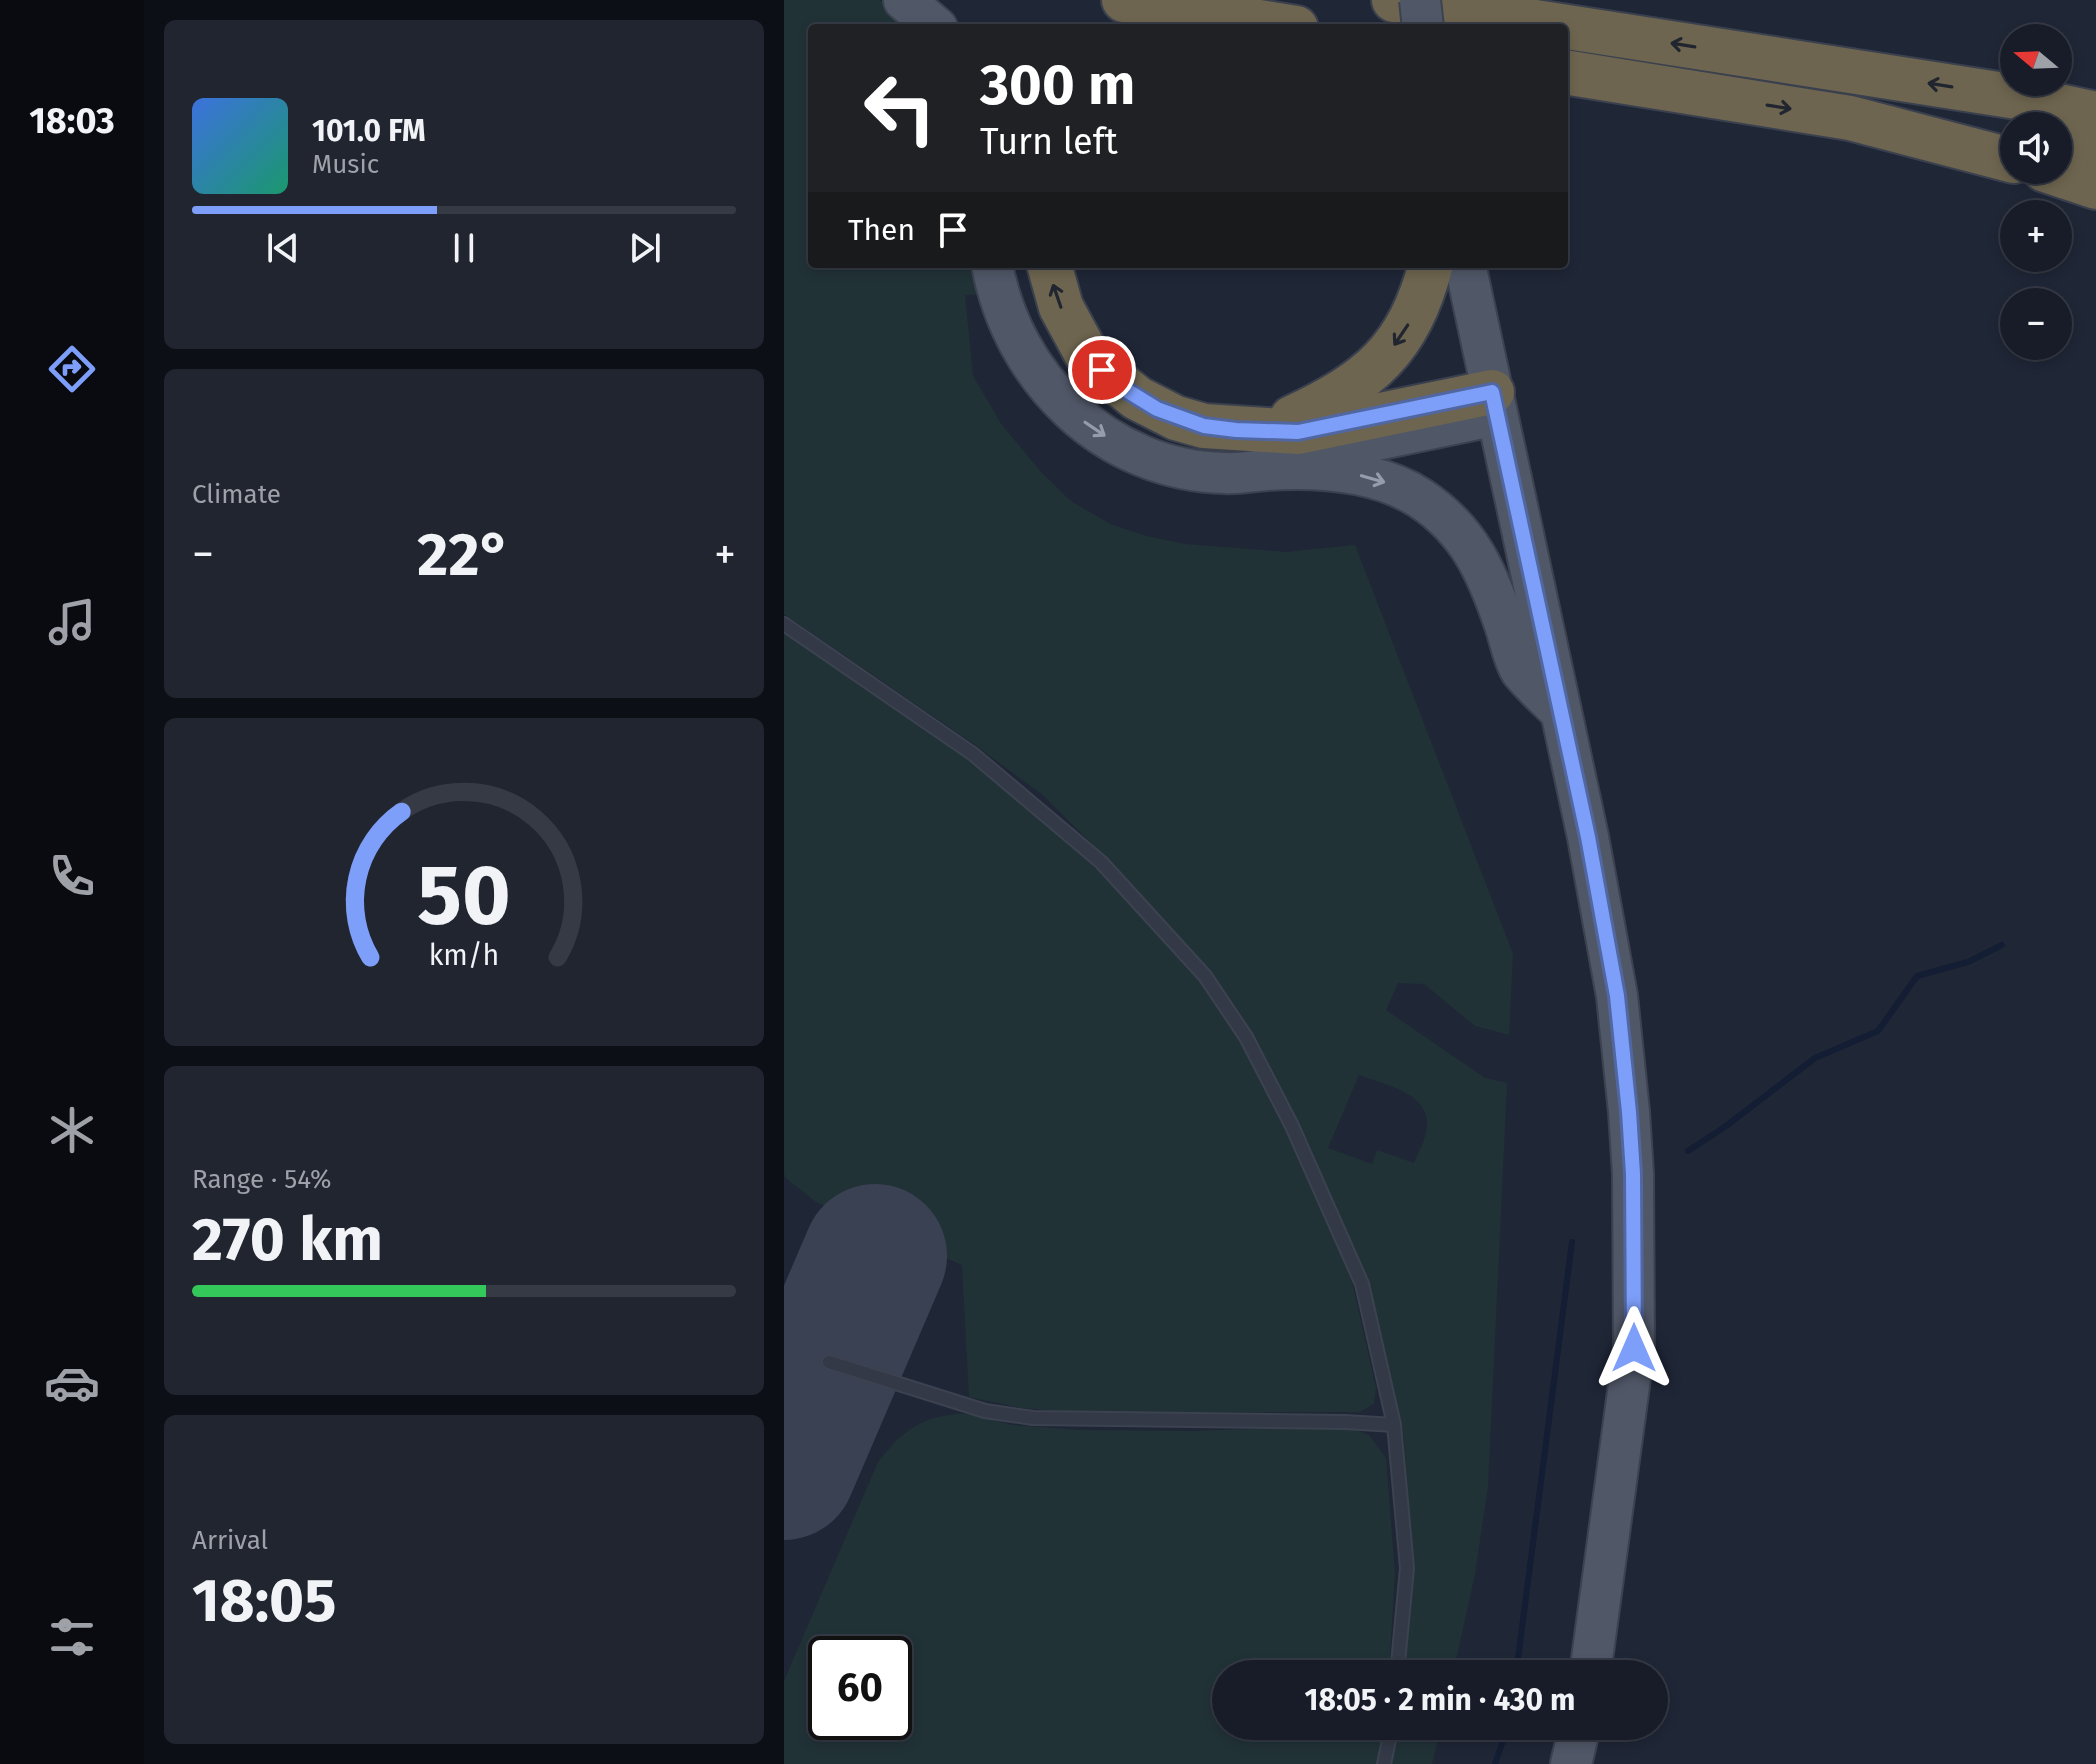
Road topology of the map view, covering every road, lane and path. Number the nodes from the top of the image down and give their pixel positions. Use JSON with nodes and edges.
{"nodes":[{"id":1,"x":904,"y":0,"type":"edge"},
{"id":2,"x":1124,"y":0,"type":"edge"},
{"id":3,"x":1394,"y":0,"type":"edge"},
{"id":4,"x":1420,"y":0,"type":"edge"},
{"id":5,"x":932,"y":24,"type":"edge"},
{"id":6,"x":1271,"y":24,"type":"edge"},
{"id":7,"x":1423,"y":24,"type":"edge"},
{"id":8,"x":1524,"y":24,"type":"edge"},
{"id":9,"x":1568,"y":32,"type":"edge"},
{"id":10,"x":1568,"y":73,"type":"edge"},
{"id":11,"x":2096,"y":93,"type":"edge"},
{"id":12,"x":2000,"y":112,"type":"edge"},
{"id":13,"x":2019,"y":112,"type":"edge"},
{"id":14,"x":2072,"y":114,"type":"edge"},
{"id":15,"x":2096,"y":114,"type":"edge"},
{"id":16,"x":2000,"y":115,"type":"edge"},
{"id":17,"x":1850,"y":118,"type":"junction"},
{"id":18,"x":2072,"y":143,"type":"edge"},
{"id":19,"x":2096,"y":149,"type":"edge"},
{"id":20,"x":2000,"y":157,"type":"edge"},
{"id":21,"x":2072,"y":179,"type":"edge"},
{"id":22,"x":2096,"y":187,"type":"edge"},
{"id":23,"x":993,"y":268,"type":"edge"},
{"id":24,"x":1050,"y":268,"type":"edge"},
{"id":25,"x":1430,"y":268,"type":"edge"},
{"id":26,"x":1466,"y":268,"type":"edge"},
{"id":27,"x":1495,"y":404,"type":"junction"},
{"id":28,"x":1268,"y":450,"type":"junction"},
{"id":29,"x":784,"y":624,"type":"edge"},
{"id":30,"x":1560,"y":711,"type":"junction"},
{"id":31,"x":829,"y":1362,"type":"dead end"},
{"id":32,"x":1394,"y":1425,"type":"junction"},
{"id":33,"x":1398,"y":1660,"type":"edge"},
{"id":34,"x":1592,"y":1660,"type":"edge"},
{"id":35,"x":1389,"y":1740,"type":"edge"},
{"id":36,"x":1577,"y":1740,"type":"edge"},
{"id":37,"x":1384,"y":1764,"type":"edge"},
{"id":38,"x":1571,"y":1764,"type":"edge"}],
"edges":[{"from":1,"to":5,"type":"main road"},
{"from":2,"to":6,"type":"highway"},
{"from":8,"to":3,"type":"highway","one_way":true},
{"from":4,"to":7,"type":"main road","bridge":true},
{"from":12,"to":9,"type":"highway","one_way":true},
{"from":10,"to":17,"type":"highway","one_way":true},
{"from":11,"to":13,"type":"highway"},
{"from":14,"to":15,"type":"highway"},
{"from":16,"to":17,"type":"highway"},
{"from":17,"to":20,"type":"highway"},
{"from":18,"to":19,"type":"highway"},
{"from":21,"to":22,"type":"highway"},
{"from":23,"to":28,"type":"main road","one_way":true},
{"from":28,"to":24,"type":"highway","one_way":true},
{"from":25,"to":28,"type":"highway","one_way":true},
{"from":26,"to":27,"type":"main road"},
{"from":27,"to":28,"type":"highway"},
{"from":27,"to":30,"type":"main road"},
{"from":28,"to":30,"type":"main road","one_way":true},
{"from":29,"to":32,"type":"lane"},
{"from":30,"to":34,"type":"main road"},
{"from":31,"to":32,"type":"lane"},
{"from":32,"to":33,"type":"lane"},
{"from":35,"to":37,"type":"lane"},
{"from":36,"to":38,"type":"main road"}]}
